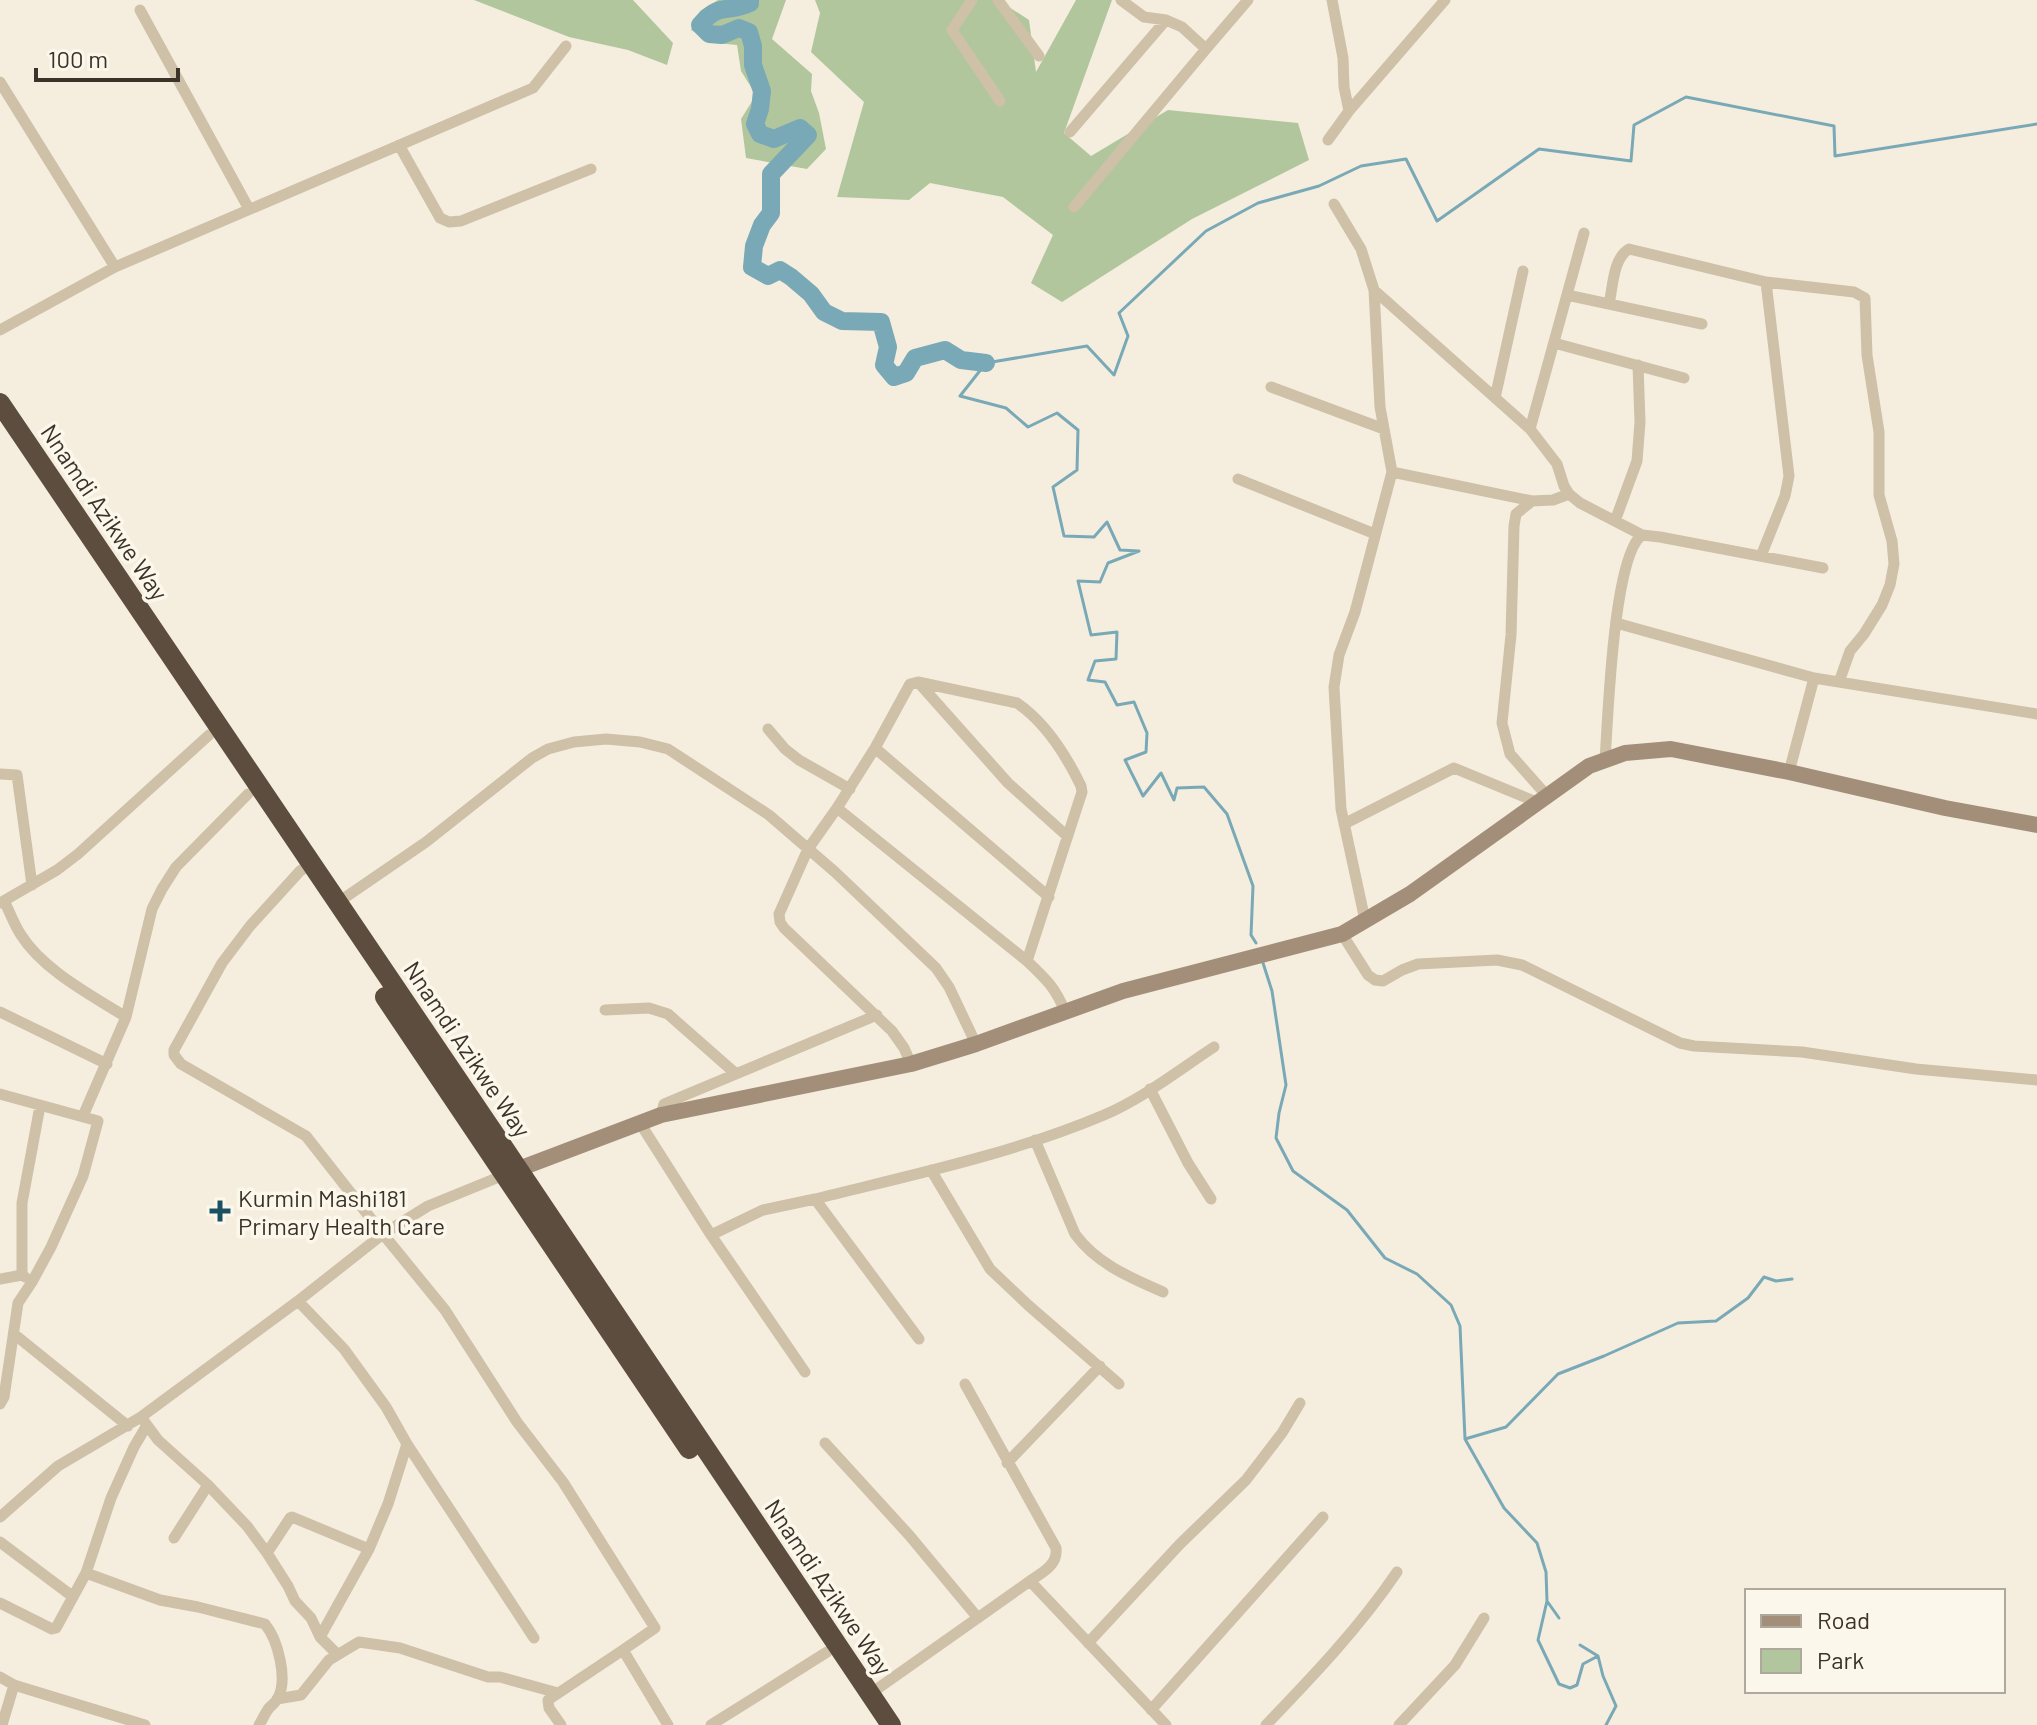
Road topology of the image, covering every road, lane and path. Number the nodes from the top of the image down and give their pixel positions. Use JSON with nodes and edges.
{"nodes":[{"id":1,"x":972,"y":0,"type":"edge"},
{"id":2,"x":998,"y":0,"type":"edge"},
{"id":3,"x":1121,"y":0,"type":"edge"},
{"id":4,"x":1332,"y":0,"type":"edge"},
{"id":5,"x":1445,"y":0,"type":"edge"},
{"id":6,"x":1241,"y":3,"type":"edge"},
{"id":7,"x":140,"y":10,"type":"dead end"},
{"id":8,"x":1166,"y":20,"type":"junction"},
{"id":9,"x":566,"y":46,"type":"dead end"},
{"id":10,"x":1206,"y":49,"type":"junction"},
{"id":11,"x":1039,"y":56,"type":"dead end"},
{"id":12,"x":0,"y":82,"type":"edge"},
{"id":13,"x":1000,"y":101,"type":"dead end"},
{"id":14,"x":1349,"y":111,"type":"junction"},
{"id":15,"x":1070,"y":132,"type":"dead end"},
{"id":16,"x":1328,"y":140,"type":"dead end"},
{"id":17,"x":399,"y":145,"type":"junction"},
{"id":18,"x":591,"y":169,"type":"dead end"},
{"id":19,"x":1334,"y":204,"type":"dead end"},
{"id":20,"x":1074,"y":207,"type":"dead end"},
{"id":21,"x":249,"y":209,"type":"junction"},
{"id":22,"x":1584,"y":233,"type":"dead end"},
{"id":23,"x":115,"y":267,"type":"junction"},
{"id":24,"x":1523,"y":271,"type":"dead end"},
{"id":25,"x":1766,"y":282,"type":"junction"},
{"id":26,"x":1374,"y":290,"type":"junction"},
{"id":27,"x":1567,"y":295,"type":"junction"},
{"id":28,"x":1609,"y":304,"type":"junction"},
{"id":29,"x":1702,"y":324,"type":"dead end"},
{"id":30,"x":0,"y":330,"type":"edge"},
{"id":31,"x":1554,"y":343,"type":"junction"},
{"id":32,"x":1638,"y":365,"type":"junction"},
{"id":33,"x":1684,"y":378,"type":"dead end"},
{"id":34,"x":1271,"y":387,"type":"dead end"},
{"id":35,"x":1495,"y":398,"type":"junction"},
{"id":36,"x":0,"y":403,"type":"edge"},
{"id":37,"x":0,"y":422,"type":"edge"},
{"id":38,"x":1384,"y":429,"type":"junction"},
{"id":39,"x":1530,"y":429,"type":"junction"},
{"id":40,"x":1392,"y":472,"type":"junction"},
{"id":41,"x":1238,"y":479,"type":"dead end"},
{"id":42,"x":1569,"y":494,"type":"junction"},
{"id":43,"x":1532,"y":501,"type":"junction"},
{"id":44,"x":1615,"y":521,"type":"junction"},
{"id":45,"x":1375,"y":534,"type":"junction"},
{"id":46,"x":1642,"y":535,"type":"junction"},
{"id":47,"x":1761,"y":556,"type":"junction"},
{"id":48,"x":1823,"y":568,"type":"dead end"},
{"id":49,"x":1616,"y":623,"type":"junction"},
{"id":50,"x":1814,"y":678,"type":"junction"},
{"id":51,"x":918,"y":682,"type":"junction"},
{"id":52,"x":1839,"y":682,"type":"junction"},
{"id":53,"x":2037,"y":714,"type":"edge"},
{"id":54,"x":768,"y":729,"type":"dead end"},
{"id":55,"x":209,"y":735,"type":"junction"},
{"id":56,"x":875,"y":748,"type":"junction"},
{"id":57,"x":1605,"y":760,"type":"junction"},
{"id":58,"x":1789,"y":772,"type":"junction"},
{"id":59,"x":0,"y":774,"type":"edge"},
{"id":60,"x":850,"y":789,"type":"junction"},
{"id":61,"x":248,"y":794,"type":"junction"},
{"id":62,"x":1543,"y":800,"type":"junction"},
{"id":63,"x":837,"y":808,"type":"junction"},
{"id":64,"x":1344,"y":824,"type":"junction"},
{"id":65,"x":2037,"y":825,"type":"edge"},
{"id":66,"x":1067,"y":836,"type":"junction"},
{"id":67,"x":808,"y":849,"type":"junction"},
{"id":68,"x":305,"y":867,"type":"junction"},
{"id":69,"x":32,"y":885,"type":"junction"},
{"id":70,"x":1049,"y":897,"type":"junction"},
{"id":71,"x":2,"y":902,"type":"edge"},
{"id":72,"x":337,"y":903,"type":"junction"},
{"id":73,"x":1365,"y":920,"type":"junction"},
{"id":74,"x":1342,"y":934,"type":"junction"},
{"id":75,"x":1027,"y":961,"type":"junction"},
{"id":76,"x":605,"y":1010,"type":"dead end"},
{"id":77,"x":0,"y":1012,"type":"edge"},
{"id":78,"x":1065,"y":1012,"type":"junction"},
{"id":79,"x":877,"y":1015,"type":"junction"},
{"id":80,"x":126,"y":1017,"type":"junction"},
{"id":81,"x":976,"y":1044,"type":"junction"},
{"id":82,"x":1214,"y":1047,"type":"dead end"},
{"id":83,"x":107,"y":1064,"type":"junction"},
{"id":84,"x":911,"y":1064,"type":"junction"},
{"id":85,"x":735,"y":1073,"type":"junction"},
{"id":86,"x":2037,"y":1080,"type":"edge"},
{"id":87,"x":1150,"y":1089,"type":"junction"},
{"id":88,"x":0,"y":1094,"type":"edge"},
{"id":89,"x":40,"y":1106,"type":"junction"},
{"id":90,"x":661,"y":1115,"type":"junction"},
{"id":91,"x":83,"y":1116,"type":"junction"},
{"id":92,"x":640,"y":1123,"type":"junction"},
{"id":93,"x":1035,"y":1140,"type":"junction"},
{"id":94,"x":931,"y":1170,"type":"junction"},
{"id":95,"x":511,"y":1172,"type":"junction"},
{"id":96,"x":815,"y":1199,"type":"junction"},
{"id":97,"x":1211,"y":1199,"type":"dead end"},
{"id":98,"x":383,"y":1234,"type":"junction"},
{"id":99,"x":711,"y":1235,"type":"junction"},
{"id":100,"x":0,"y":1279,"type":"edge"},
{"id":101,"x":27,"y":1279,"type":"junction"},
{"id":102,"x":1163,"y":1292,"type":"dead end"},
{"id":103,"x":298,"y":1301,"type":"junction"},
{"id":104,"x":14,"y":1334,"type":"junction"},
{"id":105,"x":919,"y":1339,"type":"dead end"},
{"id":106,"x":1100,"y":1366,"type":"junction"},
{"id":107,"x":805,"y":1372,"type":"dead end"},
{"id":108,"x":965,"y":1384,"type":"dead end"},
{"id":109,"x":1119,"y":1384,"type":"dead end"},
{"id":110,"x":1300,"y":1403,"type":"dead end"},
{"id":111,"x":0,"y":1404,"type":"edge"},
{"id":112,"x":144,"y":1421,"type":"junction"},
{"id":113,"x":128,"y":1426,"type":"junction"},
{"id":114,"x":825,"y":1443,"type":"dead end"},
{"id":115,"x":407,"y":1444,"type":"junction"},
{"id":116,"x":1007,"y":1463,"type":"junction"},
{"id":117,"x":208,"y":1485,"type":"junction"},
{"id":118,"x":0,"y":1517,"type":"edge"},
{"id":119,"x":1323,"y":1517,"type":"dead end"},
{"id":120,"x":174,"y":1538,"type":"dead end"},
{"id":121,"x":0,"y":1542,"type":"edge"},
{"id":122,"x":369,"y":1549,"type":"junction"},
{"id":123,"x":267,"y":1553,"type":"junction"},
{"id":124,"x":1397,"y":1572,"type":"dead end"},
{"id":125,"x":86,"y":1573,"type":"junction"},
{"id":126,"x":1030,"y":1581,"type":"junction"},
{"id":127,"x":72,"y":1596,"type":"junction"},
{"id":128,"x":0,"y":1603,"type":"edge"},
{"id":129,"x":978,"y":1618,"type":"junction"},
{"id":130,"x":1484,"y":1618,"type":"dead end"},
{"id":131,"x":320,"y":1637,"type":"junction"},
{"id":132,"x":534,"y":1638,"type":"dead end"},
{"id":133,"x":1088,"y":1643,"type":"junction"},
{"id":134,"x":623,"y":1650,"type":"junction"},
{"id":135,"x":827,"y":1652,"type":"junction"},
{"id":136,"x":337,"y":1654,"type":"junction"},
{"id":137,"x":0,"y":1677,"type":"edge"},
{"id":138,"x":14,"y":1685,"type":"junction"},
{"id":139,"x":558,"y":1693,"type":"junction"},
{"id":140,"x":870,"y":1694,"type":"junction"},
{"id":141,"x":277,"y":1699,"type":"junction"},
{"id":142,"x":1151,"y":1710,"type":"junction"},
{"id":143,"x":2,"y":1725,"type":"edge"},
{"id":144,"x":145,"y":1725,"type":"edge"},
{"id":145,"x":259,"y":1725,"type":"edge"},
{"id":146,"x":561,"y":1725,"type":"edge"},
{"id":147,"x":668,"y":1725,"type":"edge"},
{"id":148,"x":711,"y":1725,"type":"edge"},
{"id":149,"x":876,"y":1725,"type":"edge"},
{"id":150,"x":891,"y":1725,"type":"edge"},
{"id":151,"x":1166,"y":1725,"type":"edge"},
{"id":152,"x":1266,"y":1725,"type":"edge"},
{"id":153,"x":1399,"y":1725,"type":"edge"}],
"edges":[{"from":1,"to":13,"type":"street"},
{"from":2,"to":11,"type":"street"},
{"from":3,"to":8,"type":"street"},
{"from":4,"to":14,"type":"street"},
{"from":5,"to":14,"type":"street"},
{"from":6,"to":10,"type":"street"},
{"from":7,"to":21,"type":"street"},
{"from":8,"to":10,"type":"street"},
{"from":8,"to":15,"type":"street"},
{"from":9,"to":17,"type":"street"},
{"from":10,"to":20,"type":"street"},
{"from":12,"to":23,"type":"street"},
{"from":14,"to":16,"type":"street"},
{"from":17,"to":18,"type":"street"},
{"from":17,"to":21,"type":"street"},
{"from":19,"to":26,"type":"street"},
{"from":21,"to":23,"type":"street"},
{"from":22,"to":27,"type":"street"},
{"from":23,"to":30,"type":"street"},
{"from":24,"to":35,"type":"street"},
{"from":25,"to":28,"type":"street"},
{"from":25,"to":47,"type":"street"},
{"from":25,"to":52,"type":"street"},
{"from":26,"to":35,"type":"street"},
{"from":26,"to":38,"type":"street"},
{"from":27,"to":28,"type":"street"},
{"from":27,"to":31,"type":"street"},
{"from":28,"to":29,"type":"street"},
{"from":31,"to":32,"type":"street"},
{"from":31,"to":39,"type":"street"},
{"from":32,"to":33,"type":"street"},
{"from":32,"to":44,"type":"street"},
{"from":34,"to":38,"type":"street"},
{"from":35,"to":39,"type":"street"},
{"from":36,"to":68,"type":"highway","name":"Nnamdi Azikwe Way"},
{"from":37,"to":55,"type":"highway","name":"Nnamdi Azikwe Way"},
{"from":38,"to":40,"type":"street"},
{"from":39,"to":42,"type":"street"},
{"from":40,"to":43,"type":"street"},
{"from":40,"to":45,"type":"street"},
{"from":41,"to":45,"type":"street"},
{"from":42,"to":43,"type":"street"},
{"from":42,"to":44,"type":"street"},
{"from":43,"to":62,"type":"street"},
{"from":44,"to":46,"type":"street"},
{"from":45,"to":64,"type":"street"},
{"from":46,"to":47,"type":"street"},
{"from":46,"to":49,"type":"street"},
{"from":47,"to":48,"type":"street"},
{"from":49,"to":50,"type":"street"},
{"from":49,"to":57,"type":"street"},
{"from":50,"to":52,"type":"street"},
{"from":50,"to":58,"type":"street"},
{"from":51,"to":56,"type":"street"},
{"from":51,"to":66,"type":"street"},
{"from":51,"to":66,"type":"street"},
{"from":52,"to":53,"type":"street"},
{"from":54,"to":60,"type":"street"},
{"from":55,"to":61,"type":"highway","name":"Nnamdi Azikwe Way"},
{"from":55,"to":69,"type":"street"},
{"from":56,"to":60,"type":"street"},
{"from":56,"to":70,"type":"street"},
{"from":57,"to":58,"type":"street"},
{"from":57,"to":62,"type":"street"},
{"from":58,"to":65,"type":"street"},
{"from":59,"to":69,"type":"street"},
{"from":60,"to":63,"type":"street"},
{"from":61,"to":68,"type":"highway","name":"Nnamdi Azikwe Way"},
{"from":61,"to":80,"type":"street"},
{"from":62,"to":64,"type":"street"},
{"from":62,"to":73,"type":"street"},
{"from":63,"to":67,"type":"street"},
{"from":63,"to":75,"type":"street"},
{"from":64,"to":73,"type":"street"},
{"from":66,"to":70,"type":"street"},
{"from":67,"to":72,"type":"street"},
{"from":67,"to":79,"type":"street"},
{"from":67,"to":81,"type":"street"},
{"from":68,"to":72,"type":"highway","name":"Nnamdi Azikwe Way"},
{"from":68,"to":95,"type":"highway","name":"Nnamdi Azikwe Way"},
{"from":68,"to":98,"type":"street"},
{"from":69,"to":71,"type":"street"},
{"from":70,"to":75,"type":"street"},
{"from":71,"to":80,"type":"street"},
{"from":72,"to":95,"type":"highway","name":"Nnamdi Azikwe Way"},
{"from":73,"to":74,"type":"street"},
{"from":74,"to":78,"type":"street"},
{"from":74,"to":86,"type":"street"},
{"from":75,"to":78,"type":"street"},
{"from":76,"to":85,"type":"street"},
{"from":77,"to":83,"type":"street"},
{"from":78,"to":81,"type":"street"},
{"from":79,"to":84,"type":"street"},
{"from":79,"to":85,"type":"street"},
{"from":80,"to":83,"type":"street"},
{"from":81,"to":84,"type":"street"},
{"from":82,"to":87,"type":"street"},
{"from":83,"to":91,"type":"street"},
{"from":84,"to":90,"type":"street"},
{"from":85,"to":90,"type":"street"},
{"from":87,"to":93,"type":"street"},
{"from":87,"to":97,"type":"street"},
{"from":88,"to":89,"type":"street"},
{"from":89,"to":91,"type":"street"},
{"from":89,"to":101,"type":"street"},
{"from":90,"to":92,"type":"street"},
{"from":91,"to":101,"type":"street"},
{"from":92,"to":95,"type":"street"},
{"from":92,"to":99,"type":"street"},
{"from":93,"to":94,"type":"street"},
{"from":93,"to":102,"type":"street"},
{"from":94,"to":96,"type":"street"},
{"from":94,"to":106,"type":"street"},
{"from":95,"to":98,"type":"street"},
{"from":95,"to":135,"type":"highway","name":"Nnamdi Azikwe Way"},
{"from":95,"to":140,"type":"highway","name":"Nnamdi Azikwe Way"},
{"from":96,"to":99,"type":"street"},
{"from":96,"to":105,"type":"street"},
{"from":98,"to":103,"type":"street"},
{"from":98,"to":134,"type":"street"},
{"from":99,"to":107,"type":"street"},
{"from":100,"to":101,"type":"street"},
{"from":101,"to":104,"type":"street"},
{"from":103,"to":112,"type":"street"},
{"from":103,"to":115,"type":"street"},
{"from":104,"to":111,"type":"street"},
{"from":104,"to":113,"type":"street"},
{"from":106,"to":109,"type":"street"},
{"from":106,"to":116,"type":"street"},
{"from":108,"to":116,"type":"street"},
{"from":110,"to":133,"type":"street"},
{"from":112,"to":113,"type":"street"},
{"from":112,"to":117,"type":"street"},
{"from":112,"to":125,"type":"street"},
{"from":113,"to":118,"type":"street"},
{"from":114,"to":129,"type":"street"},
{"from":115,"to":122,"type":"street"},
{"from":115,"to":132,"type":"street"},
{"from":116,"to":126,"type":"street"},
{"from":117,"to":120,"type":"street"},
{"from":117,"to":123,"type":"street"},
{"from":119,"to":142,"type":"street"},
{"from":121,"to":127,"type":"street"},
{"from":122,"to":123,"type":"street"},
{"from":122,"to":131,"type":"street"},
{"from":123,"to":131,"type":"street"},
{"from":124,"to":152,"type":"street"},
{"from":125,"to":127,"type":"street"},
{"from":125,"to":141,"type":"street"},
{"from":126,"to":129,"type":"street"},
{"from":126,"to":133,"type":"street"},
{"from":127,"to":128,"type":"street"},
{"from":129,"to":140,"type":"street"},
{"from":130,"to":153,"type":"street"},
{"from":131,"to":136,"type":"street"},
{"from":133,"to":142,"type":"street"},
{"from":134,"to":139,"type":"street"},
{"from":134,"to":147,"type":"street"},
{"from":135,"to":148,"type":"street"},
{"from":135,"to":149,"type":"highway","name":"Nnamdi Azikwe Way"},
{"from":136,"to":139,"type":"street"},
{"from":136,"to":141,"type":"street"},
{"from":137,"to":138,"type":"street"},
{"from":138,"to":143,"type":"street"},
{"from":138,"to":144,"type":"street"},
{"from":139,"to":146,"type":"street"},
{"from":140,"to":150,"type":"highway","name":"Nnamdi Azikwe Way"},
{"from":141,"to":145,"type":"street"},
{"from":142,"to":151,"type":"street"}]}
